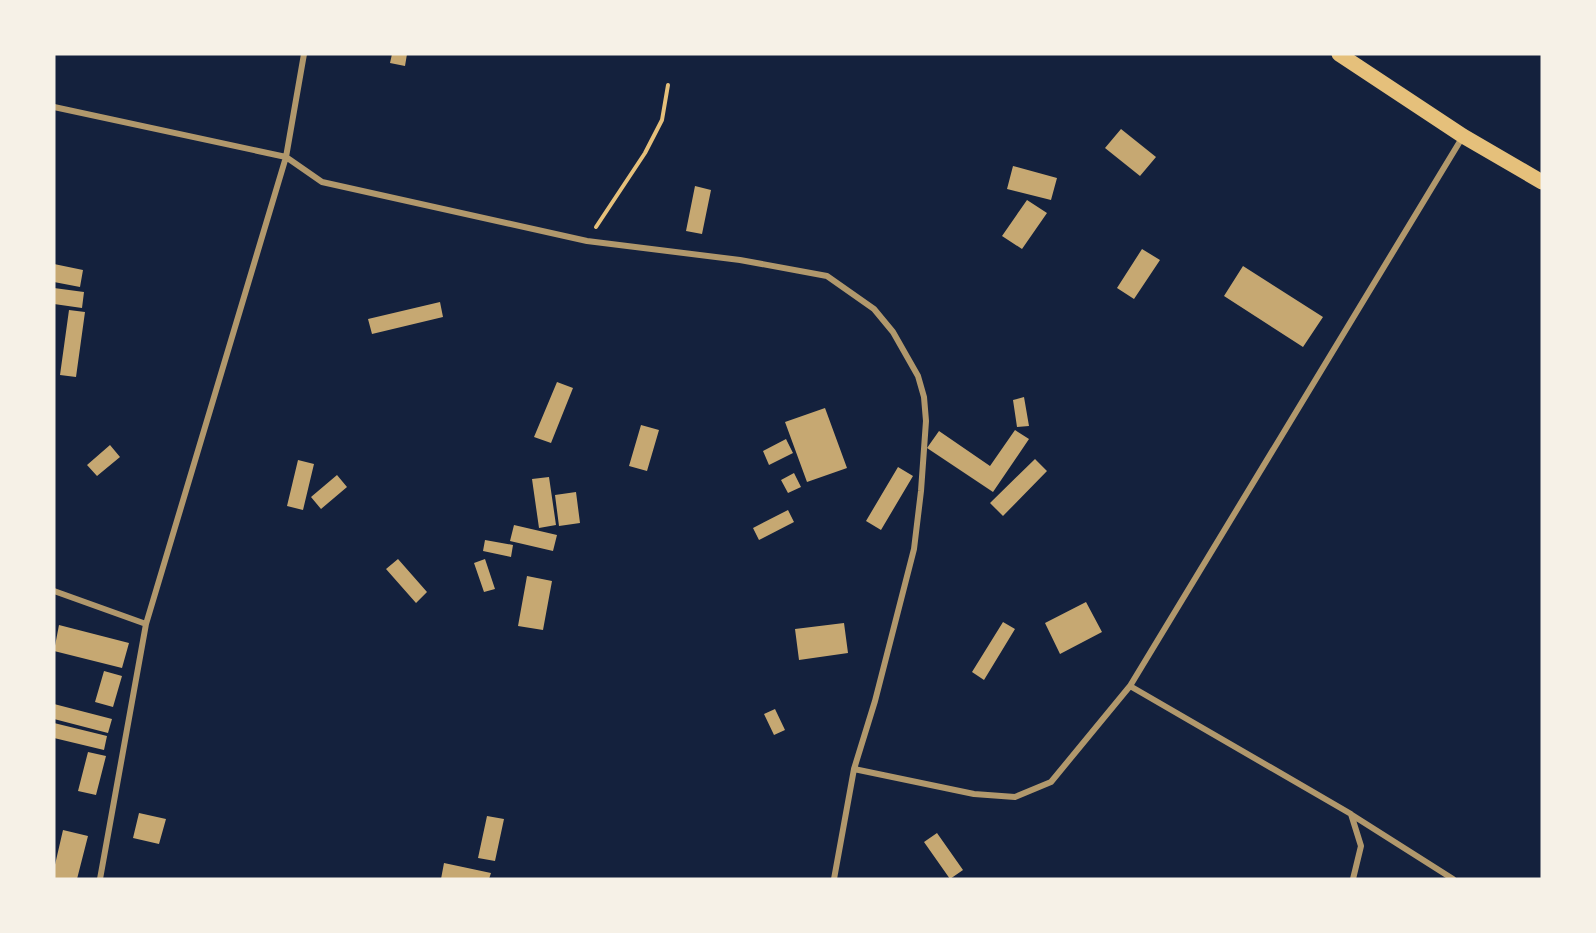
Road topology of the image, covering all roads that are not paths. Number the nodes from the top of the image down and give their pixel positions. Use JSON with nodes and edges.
{"nodes":[{"id":1,"x":304,"y":54,"type":"edge"},
{"id":2,"x":1339,"y":54,"type":"edge"},
{"id":3,"x":54,"y":107,"type":"edge"},
{"id":4,"x":1463,"y":136,"type":"junction"},
{"id":5,"x":286,"y":157,"type":"junction"},
{"id":6,"x":1542,"y":182,"type":"edge"},
{"id":7,"x":54,"y":591,"type":"edge"},
{"id":8,"x":146,"y":624,"type":"junction"},
{"id":9,"x":1130,"y":686,"type":"junction"},
{"id":10,"x":854,"y":769,"type":"junction"},
{"id":11,"x":1351,"y":814,"type":"junction"},
{"id":12,"x":100,"y":879,"type":"edge"},
{"id":13,"x":834,"y":879,"type":"edge"},
{"id":14,"x":1353,"y":879,"type":"edge"},
{"id":15,"x":1454,"y":879,"type":"edge"}],
"edges":[{"from":1,"to":5,"type":"street"},
{"from":2,"to":4,"type":"main road"},
{"from":3,"to":5,"type":"street"},
{"from":4,"to":6,"type":"main road"},
{"from":4,"to":9,"type":"street"},
{"from":5,"to":8,"type":"street"},
{"from":5,"to":10,"type":"street"},
{"from":7,"to":8,"type":"street"},
{"from":8,"to":12,"type":"street"},
{"from":9,"to":10,"type":"street"},
{"from":9,"to":11,"type":"street"},
{"from":10,"to":13,"type":"street"},
{"from":11,"to":14,"type":"street"},
{"from":11,"to":15,"type":"street"}]}
